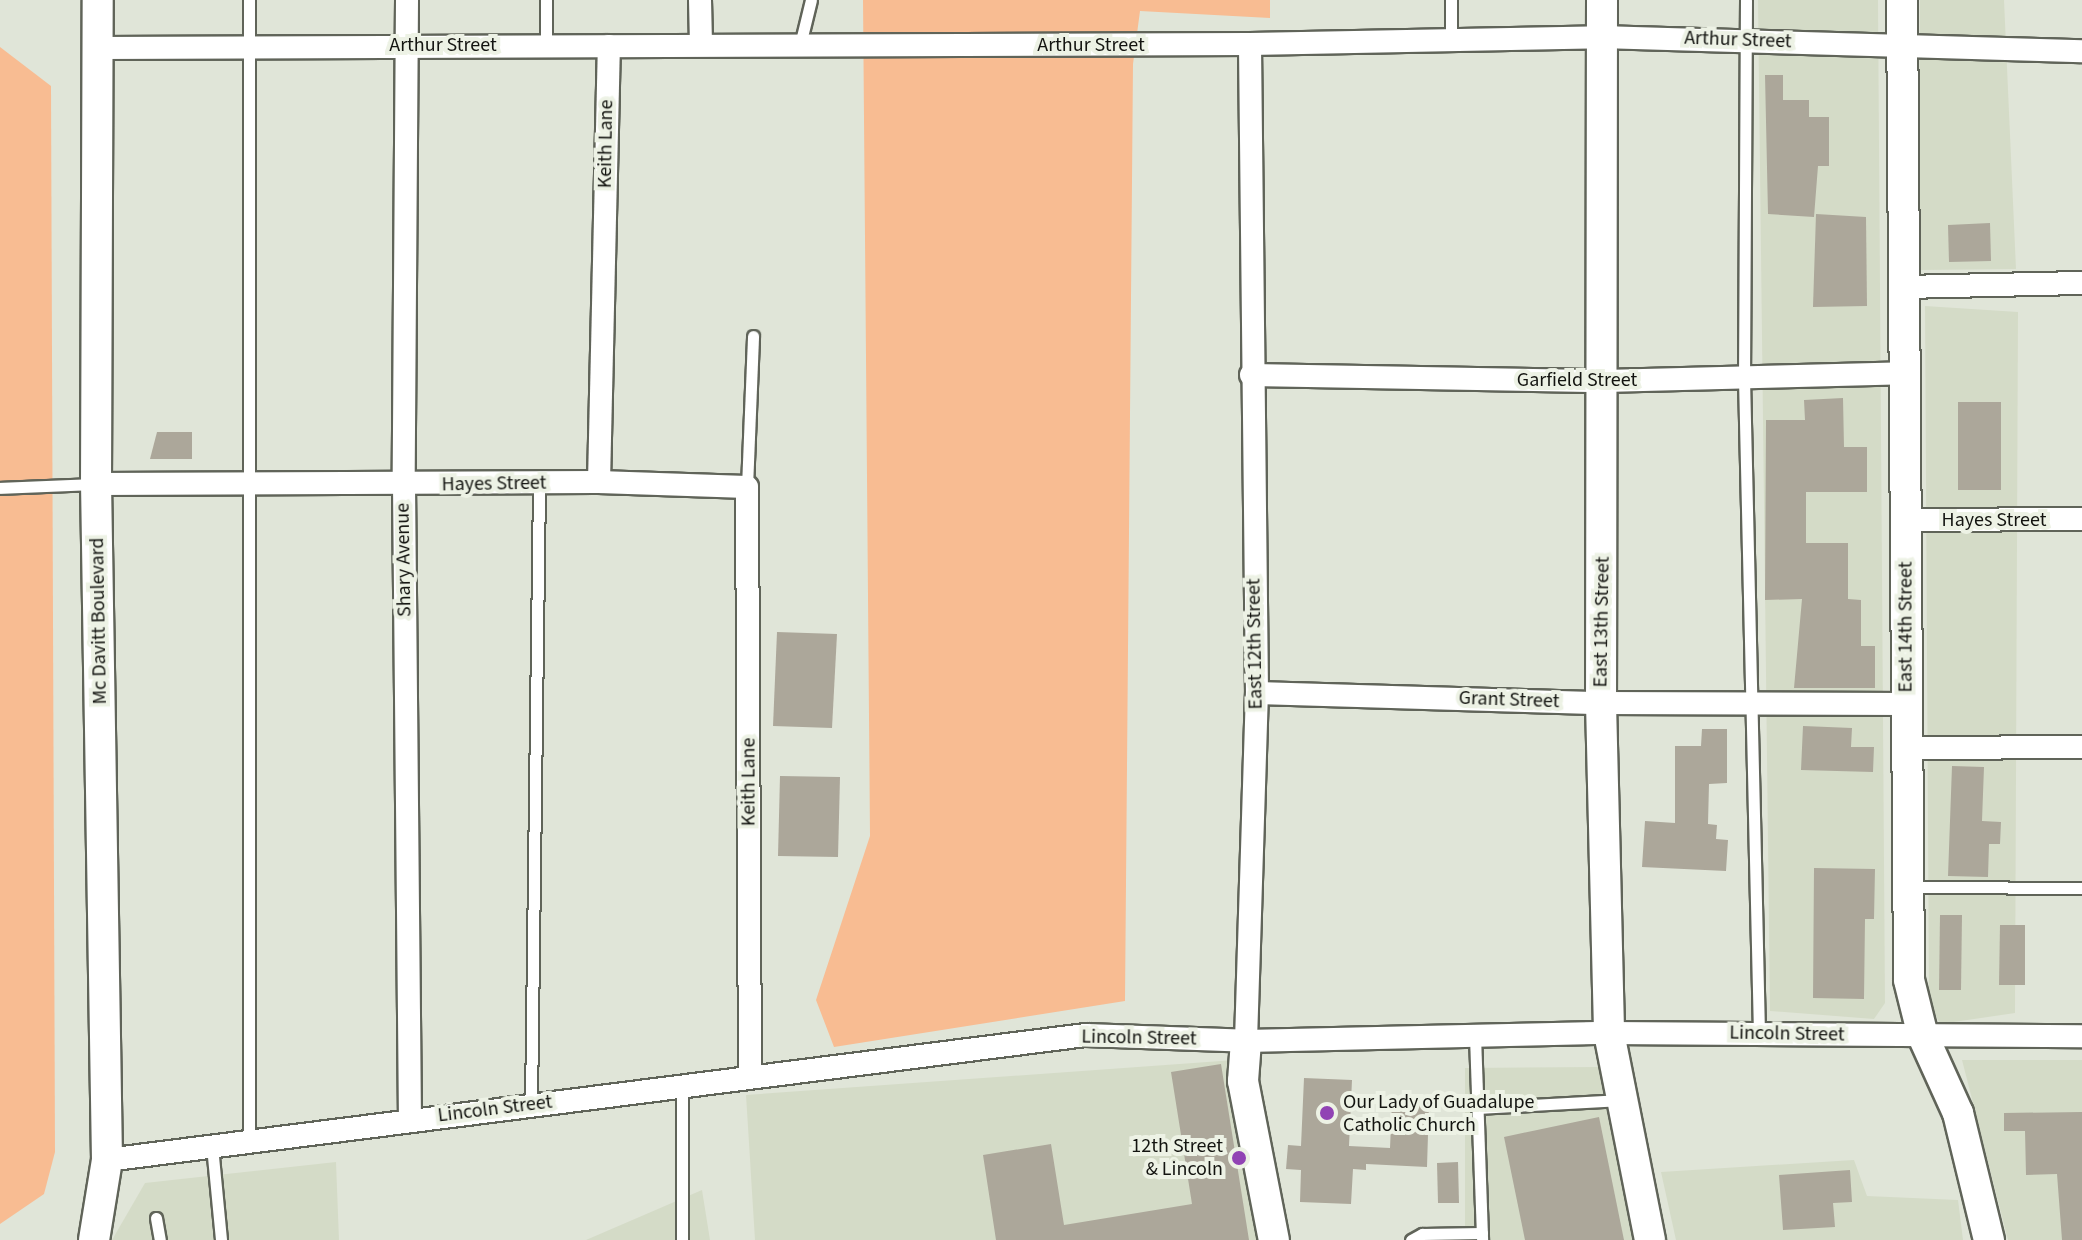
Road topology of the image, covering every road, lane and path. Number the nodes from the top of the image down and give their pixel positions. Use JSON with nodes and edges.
{"nodes":[{"id":1,"x":98,"y":0,"type":"edge"},
{"id":2,"x":249,"y":0,"type":"edge"},
{"id":3,"x":407,"y":0,"type":"edge"},
{"id":4,"x":546,"y":0,"type":"edge"},
{"id":5,"x":700,"y":0,"type":"edge"},
{"id":6,"x":811,"y":0,"type":"edge"},
{"id":7,"x":1451,"y":0,"type":"edge"},
{"id":8,"x":1602,"y":0,"type":"edge"},
{"id":9,"x":1746,"y":0,"type":"edge"},
{"id":10,"x":1902,"y":0,"type":"edge"},
{"id":11,"x":1602,"y":37,"type":"junction"},
{"id":12,"x":1746,"y":39,"type":"junction"},
{"id":13,"x":1451,"y":40,"type":"junction"},
{"id":14,"x":701,"y":43,"type":"junction"},
{"id":15,"x":407,"y":44,"type":"junction"},
{"id":16,"x":1250,"y":44,"type":"junction"},
{"id":17,"x":546,"y":45,"type":"junction"},
{"id":18,"x":800,"y":45,"type":"junction"},
{"id":19,"x":249,"y":46,"type":"junction"},
{"id":20,"x":609,"y":46,"type":"junction"},
{"id":21,"x":99,"y":48,"type":"junction"},
{"id":22,"x":1902,"y":49,"type":"junction"},
{"id":23,"x":2082,"y":51,"type":"edge"},
{"id":24,"x":2082,"y":283,"type":"edge"},
{"id":25,"x":1904,"y":287,"type":"junction"},
{"id":26,"x":753,"y":336,"type":"dead end"},
{"id":27,"x":1904,"y":373,"type":"junction"},
{"id":28,"x":1251,"y":375,"type":"junction"},
{"id":29,"x":1744,"y":378,"type":"junction"},
{"id":30,"x":1604,"y":381,"type":"junction"},
{"id":31,"x":599,"y":482,"type":"junction"},
{"id":32,"x":539,"y":483,"type":"junction"},
{"id":33,"x":96,"y":484,"type":"junction"},
{"id":34,"x":249,"y":484,"type":"junction"},
{"id":35,"x":404,"y":485,"type":"junction"},
{"id":36,"x":747,"y":487,"type":"junction"},
{"id":37,"x":0,"y":488,"type":"edge"},
{"id":38,"x":2082,"y":519,"type":"edge"},
{"id":39,"x":1905,"y":520,"type":"junction"},
{"id":40,"x":1257,"y":693,"type":"junction"},
{"id":41,"x":1601,"y":703,"type":"junction"},
{"id":42,"x":1751,"y":704,"type":"junction"},
{"id":43,"x":1906,"y":704,"type":"junction"},
{"id":44,"x":2082,"y":747,"type":"edge"},
{"id":45,"x":1907,"y":748,"type":"junction"},
{"id":46,"x":1907,"y":887,"type":"junction"},
{"id":47,"x":2082,"y":888,"type":"edge"},
{"id":48,"x":1609,"y":1033,"type":"junction"},
{"id":49,"x":1759,"y":1034,"type":"junction"},
{"id":50,"x":1475,"y":1036,"type":"junction"},
{"id":51,"x":1923,"y":1036,"type":"junction"},
{"id":52,"x":2082,"y":1036,"type":"edge"},
{"id":53,"x":1246,"y":1041,"type":"junction"},
{"id":54,"x":750,"y":1076,"type":"junction"},
{"id":55,"x":682,"y":1085,"type":"junction"},
{"id":56,"x":1622,"y":1100,"type":"junction"},
{"id":57,"x":531,"y":1104,"type":"junction"},
{"id":58,"x":1478,"y":1108,"type":"junction"},
{"id":59,"x":410,"y":1120,"type":"junction"},
{"id":60,"x":249,"y":1141,"type":"junction"},
{"id":61,"x":212,"y":1146,"type":"junction"},
{"id":62,"x":107,"y":1160,"type":"junction"},
{"id":63,"x":156,"y":1218,"type":"dead end"},
{"id":64,"x":1482,"y":1236,"type":"edge"},
{"id":65,"x":94,"y":1240,"type":"edge"},
{"id":66,"x":160,"y":1240,"type":"edge"},
{"id":67,"x":221,"y":1240,"type":"edge"},
{"id":68,"x":682,"y":1240,"type":"edge"},
{"id":69,"x":1274,"y":1240,"type":"edge"},
{"id":70,"x":1411,"y":1240,"type":"edge"},
{"id":71,"x":1650,"y":1240,"type":"edge"},
{"id":72,"x":1989,"y":1240,"type":"edge"}],
"edges":[{"from":1,"to":21,"type":"street","name":"Mc Davitt Boulevard"},
{"from":2,"to":19,"type":"lane"},
{"from":3,"to":15,"type":"street","name":"Shary Avenue"},
{"from":4,"to":17,"type":"lane"},
{"from":5,"to":14,"type":"street"},
{"from":6,"to":18,"type":"lane"},
{"from":7,"to":13,"type":"lane"},
{"from":8,"to":11,"type":"street","name":"East 13th Street"},
{"from":9,"to":12,"type":"lane"},
{"from":10,"to":22,"type":"street","name":"East 14th Street"},
{"from":11,"to":12,"type":"street","name":"Arthur Street"},
{"from":11,"to":13,"type":"street","name":"Arthur Street"},
{"from":11,"to":30,"type":"street","name":"East 13th Street"},
{"from":12,"to":22,"type":"street","name":"Arthur Street"},
{"from":12,"to":29,"type":"lane"},
{"from":13,"to":16,"type":"street","name":"Arthur Street"},
{"from":14,"to":18,"type":"street","name":"Arthur Street"},
{"from":14,"to":20,"type":"street","name":"Arthur Street"},
{"from":15,"to":17,"type":"street","name":"Arthur Street"},
{"from":15,"to":19,"type":"street","name":"Arthur Street"},
{"from":15,"to":35,"type":"street","name":"Shary Avenue"},
{"from":16,"to":18,"type":"street","name":"Arthur Street"},
{"from":16,"to":28,"type":"street","name":"East 12th Street"},
{"from":17,"to":20,"type":"street","name":"Arthur Street"},
{"from":19,"to":21,"type":"street","name":"Arthur Street"},
{"from":19,"to":34,"type":"lane"},
{"from":20,"to":31,"type":"street","name":"Keith Lane"},
{"from":21,"to":33,"type":"street","name":"Mc Davitt Boulevard"},
{"from":22,"to":23,"type":"street","name":"Arthur Street"},
{"from":22,"to":25,"type":"street","name":"East 14th Street"},
{"from":24,"to":25,"type":"street"},
{"from":25,"to":27,"type":"street","name":"East 14th Street"},
{"from":26,"to":36,"type":"lane"},
{"from":27,"to":29,"type":"street","name":"Garfield Street"},
{"from":27,"to":39,"type":"street","name":"East 14th Street"},
{"from":28,"to":30,"type":"street","name":"Garfield Street"},
{"from":28,"to":40,"type":"street","name":"East 12th Street"},
{"from":29,"to":30,"type":"street","name":"Garfield Street"},
{"from":29,"to":42,"type":"lane"},
{"from":30,"to":41,"type":"street","name":"East 13th Street"},
{"from":31,"to":32,"type":"street","name":"Hayes Street"},
{"from":31,"to":36,"type":"street","name":"Hayes Street"},
{"from":32,"to":35,"type":"street","name":"Hayes Street"},
{"from":32,"to":57,"type":"lane"},
{"from":33,"to":34,"type":"street","name":"Hayes Street"},
{"from":33,"to":37,"type":"lane"},
{"from":33,"to":62,"type":"street","name":"Mc Davitt Boulevard"},
{"from":34,"to":35,"type":"street","name":"Hayes Street"},
{"from":34,"to":60,"type":"lane"},
{"from":35,"to":59,"type":"street","name":"Shary Avenue"},
{"from":36,"to":54,"type":"street","name":"Keith Lane"},
{"from":38,"to":39,"type":"street","name":"Hayes Street"},
{"from":39,"to":43,"type":"street","name":"East 14th Street"},
{"from":40,"to":41,"type":"street","name":"Grant Street"},
{"from":40,"to":53,"type":"street","name":"East 12th Street"},
{"from":41,"to":42,"type":"street","name":"Grant Street"},
{"from":41,"to":48,"type":"street","name":"East 13th Street"},
{"from":42,"to":43,"type":"street","name":"Grant Street"},
{"from":42,"to":49,"type":"lane"},
{"from":43,"to":45,"type":"street","name":"East 14th Street"},
{"from":44,"to":45,"type":"street"},
{"from":45,"to":46,"type":"street","name":"East 14th Street"},
{"from":46,"to":47,"type":"lane"},
{"from":46,"to":51,"type":"street","name":"East 14th Street"},
{"from":48,"to":49,"type":"street","name":"Lincoln Street"},
{"from":48,"to":50,"type":"street","name":"Lincoln Street"},
{"from":48,"to":56,"type":"street","name":"East 13th Street"},
{"from":49,"to":51,"type":"street","name":"Lincoln Street"},
{"from":50,"to":53,"type":"street","name":"Lincoln Street"},
{"from":50,"to":58,"type":"lane"},
{"from":51,"to":52,"type":"street","name":"Lincoln Street"},
{"from":51,"to":72,"type":"street","name":"East 14th Street"},
{"from":53,"to":54,"type":"street","name":"Lincoln Street"},
{"from":53,"to":69,"type":"street","name":"East 12th Street"},
{"from":54,"to":55,"type":"street","name":"Lincoln Street"},
{"from":55,"to":57,"type":"street","name":"Lincoln Street"},
{"from":55,"to":68,"type":"lane"},
{"from":56,"to":58,"type":"lane"},
{"from":56,"to":71,"type":"street","name":"East 13th Street"},
{"from":57,"to":59,"type":"street","name":"Lincoln Street"},
{"from":58,"to":64,"type":"lane"},
{"from":59,"to":60,"type":"street","name":"Lincoln Street"},
{"from":60,"to":61,"type":"street","name":"Lincoln Street"},
{"from":61,"to":62,"type":"street","name":"Lincoln Street"},
{"from":61,"to":67,"type":"lane"},
{"from":62,"to":65,"type":"street","name":"Mc Davitt Boulevard"},
{"from":63,"to":66,"type":"lane"},
{"from":64,"to":70,"type":"lane"}]}
